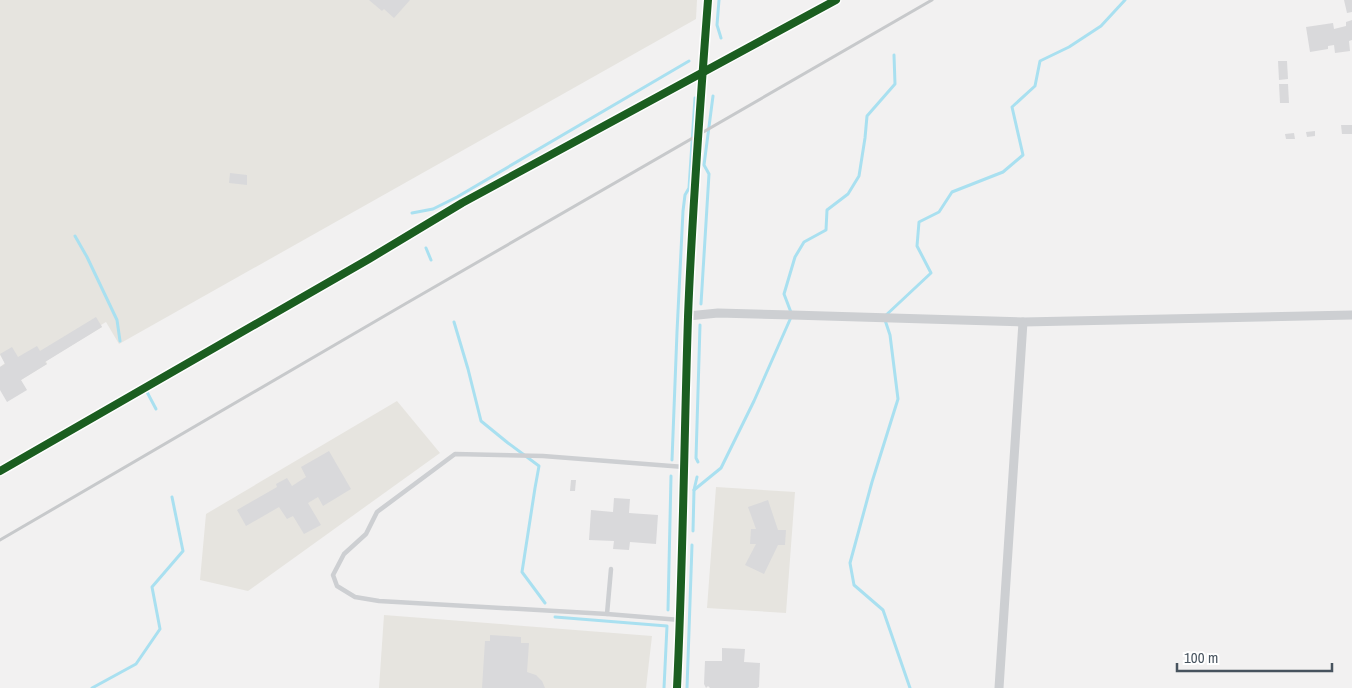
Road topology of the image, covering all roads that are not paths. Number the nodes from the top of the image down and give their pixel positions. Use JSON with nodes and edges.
{"nodes":[{"id":1,"x":708,"y":0,"type":"edge"},
{"id":2,"x":836,"y":0,"type":"edge"},
{"id":3,"x":702,"y":72,"type":"junction"},
{"id":4,"x":699,"y":121,"type":"tunnel mouth"},
{"id":5,"x":696,"y":155,"type":"tunnel mouth"},
{"id":6,"x":1352,"y":315,"type":"edge"},
{"id":7,"x":688,"y":316,"type":"junction"},
{"id":8,"x":1023,"y":322,"type":"junction"},
{"id":9,"x":684,"y":467,"type":"junction"},
{"id":10,"x":0,"y":471,"type":"edge"},
{"id":11,"x":611,"y":569,"type":"dead end"},
{"id":12,"x":607,"y":614,"type":"junction"},
{"id":13,"x":680,"y":620,"type":"junction"},
{"id":14,"x":677,"y":688,"type":"edge"},
{"id":15,"x":999,"y":688,"type":"edge"}],
"edges":[{"from":1,"to":3,"type":"street"},
{"from":2,"to":3,"type":"street"},
{"from":3,"to":4,"type":"street"},
{"from":3,"to":10,"type":"street"},
{"from":5,"to":7,"type":"street"},
{"from":6,"to":8,"type":"street"},
{"from":7,"to":8,"type":"street"},
{"from":7,"to":9,"type":"street"},
{"from":8,"to":15,"type":"street"},
{"from":9,"to":12,"type":"lane"},
{"from":9,"to":13,"type":"street"},
{"from":11,"to":12,"type":"lane"},
{"from":12,"to":13,"type":"lane"},
{"from":13,"to":14,"type":"street"}]}
